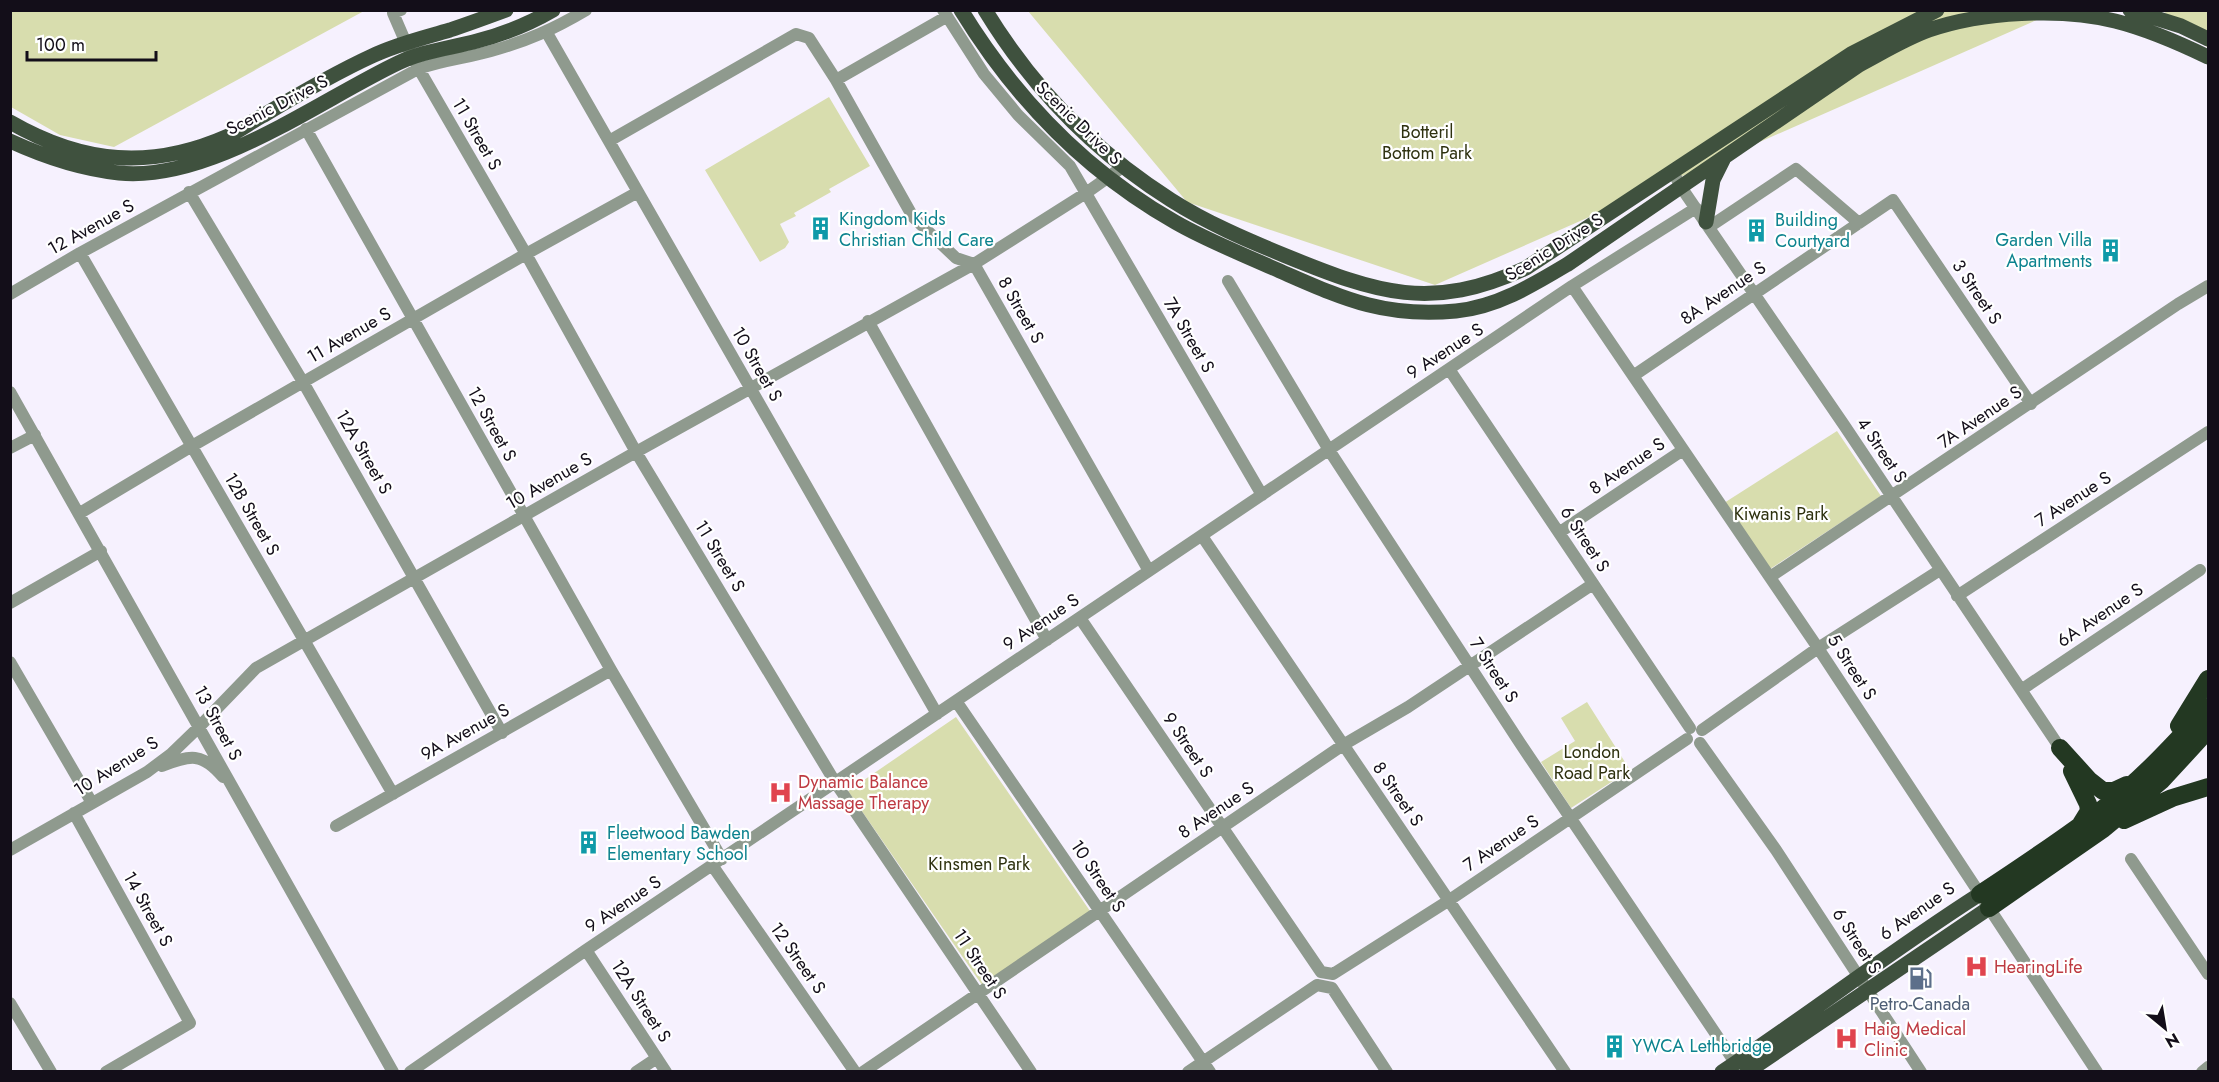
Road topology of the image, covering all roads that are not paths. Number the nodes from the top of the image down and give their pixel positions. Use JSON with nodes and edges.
{"nodes":[{"id":1,"x":401,"y":10,"type":"edge"},
{"id":2,"x":506,"y":10,"type":"edge"},
{"id":3,"x":553,"y":10,"type":"edge"},
{"id":4,"x":586,"y":10,"type":"edge"},
{"id":5,"x":984,"y":10,"type":"edge"},
{"id":6,"x":1937,"y":10,"type":"edge"},
{"id":7,"x":2130,"y":10,"type":"edge"},
{"id":8,"x":950,"y":13,"type":"edge"},
{"id":9,"x":547,"y":33,"type":"junction"},
{"id":10,"x":2208,"y":39,"type":"edge"},
{"id":11,"x":405,"y":41,"type":"junction"},
{"id":12,"x":2208,"y":57,"type":"edge"},
{"id":13,"x":415,"y":63,"type":"junction"},
{"id":14,"x":836,"y":80,"type":"junction"},
{"id":15,"x":10,"y":122,"type":"edge"},
{"id":16,"x":306,"y":129,"type":"junction"},
{"id":17,"x":10,"y":141,"type":"edge"},
{"id":18,"x":609,"y":141,"type":"junction"},
{"id":19,"x":1724,"y":157,"type":"junction"},
{"id":20,"x":1124,"y":166,"type":"junction"},
{"id":21,"x":1673,"y":172,"type":"junction"},
{"id":22,"x":1107,"y":178,"type":"junction"},
{"id":23,"x":1681,"y":187,"type":"junction"},
{"id":24,"x":189,"y":192,"type":"junction"},
{"id":25,"x":638,"y":192,"type":"junction"},
{"id":26,"x":1086,"y":194,"type":"junction"},
{"id":27,"x":1893,"y":200,"type":"joint"},
{"id":28,"x":1696,"y":208,"type":"junction"},
{"id":29,"x":1859,"y":223,"type":"junction"},
{"id":30,"x":1708,"y":224,"type":"junction"},
{"id":31,"x":80,"y":253,"type":"junction"},
{"id":32,"x":526,"y":254,"type":"junction"},
{"id":33,"x":974,"y":264,"type":"junction"},
{"id":34,"x":1228,"y":280,"type":"dead end"},
{"id":35,"x":1572,"y":286,"type":"junction"},
{"id":36,"x":2208,"y":286,"type":"edge"},
{"id":37,"x":10,"y":294,"type":"edge"},
{"id":38,"x":1754,"y":294,"type":"junction"},
{"id":39,"x":413,"y":319,"type":"junction"},
{"id":40,"x":868,"y":321,"type":"junction"},
{"id":41,"x":1449,"y":369,"type":"junction"},
{"id":42,"x":1633,"y":376,"type":"junction"},
{"id":43,"x":303,"y":382,"type":"junction"},
{"id":44,"x":750,"y":388,"type":"junction"},
{"id":45,"x":10,"y":392,"type":"edge"},
{"id":46,"x":2031,"y":404,"type":"junction"},
{"id":47,"x":2208,"y":432,"type":"edge"},
{"id":48,"x":35,"y":435,"type":"junction"},
{"id":49,"x":192,"y":446,"type":"junction"},
{"id":50,"x":10,"y":448,"type":"edge"},
{"id":51,"x":1329,"y":450,"type":"junction"},
{"id":52,"x":1683,"y":450,"type":"junction"},
{"id":53,"x":636,"y":452,"type":"junction"},
{"id":54,"x":1262,"y":495,"type":"junction"},
{"id":55,"x":1892,"y":497,"type":"junction"},
{"id":56,"x":80,"y":513,"type":"junction"},
{"id":57,"x":524,"y":516,"type":"junction"},
{"id":58,"x":1560,"y":532,"type":"junction"},
{"id":59,"x":1202,"y":536,"type":"junction"},
{"id":60,"x":101,"y":550,"type":"junction"},
{"id":61,"x":1940,"y":570,"type":"junction"},
{"id":62,"x":2200,"y":570,"type":"dead end"},
{"id":63,"x":1149,"y":571,"type":"junction"},
{"id":64,"x":415,"y":577,"type":"junction"},
{"id":65,"x":1770,"y":577,"type":"junction"},
{"id":66,"x":1593,"y":584,"type":"junction"},
{"id":67,"x":1957,"y":597,"type":"junction"},
{"id":68,"x":10,"y":603,"type":"edge"},
{"id":69,"x":1080,"y":618,"type":"junction"},
{"id":70,"x":304,"y":640,"type":"junction"},
{"id":71,"x":1047,"y":640,"type":"junction"},
{"id":72,"x":1818,"y":648,"type":"junction"},
{"id":73,"x":10,"y":662,"type":"edge"},
{"id":74,"x":1470,"y":666,"type":"junction"},
{"id":75,"x":611,"y":670,"type":"junction"},
{"id":76,"x":2208,"y":679,"type":"edge"},
{"id":77,"x":2021,"y":690,"type":"junction"},
{"id":78,"x":956,"y":701,"type":"junction"},
{"id":79,"x":2208,"y":706,"type":"edge"},
{"id":80,"x":937,"y":714,"type":"junction"},
{"id":81,"x":200,"y":726,"type":"junction"},
{"id":82,"x":2208,"y":730,"type":"edge"},
{"id":83,"x":1693,"y":732,"type":"junction"},
{"id":84,"x":501,"y":733,"type":"junction"},
{"id":85,"x":1343,"y":745,"type":"junction"},
{"id":86,"x":2060,"y":748,"type":"junction"},
{"id":87,"x":2156,"y":762,"type":"junction"},
{"id":88,"x":147,"y":772,"type":"junction"},
{"id":89,"x":836,"y":782,"type":"junction"},
{"id":90,"x":2134,"y":782,"type":"junction"},
{"id":91,"x":2208,"y":787,"type":"edge"},
{"id":92,"x":234,"y":791,"type":"junction"},
{"id":93,"x":393,"y":794,"type":"junction"},
{"id":94,"x":92,"y":802,"type":"junction"},
{"id":95,"x":74,"y":813,"type":"junction"},
{"id":96,"x":1571,"y":817,"type":"junction"},
{"id":97,"x":336,"y":826,"type":"dead end"},
{"id":98,"x":1222,"y":827,"type":"junction"},
{"id":99,"x":2078,"y":827,"type":"junction"},
{"id":100,"x":2103,"y":829,"type":"junction"},
{"id":101,"x":10,"y":850,"type":"edge"},
{"id":102,"x":2131,"y":859,"type":"dead end"},
{"id":103,"x":717,"y":862,"type":"junction"},
{"id":104,"x":1448,"y":901,"type":"junction"},
{"id":105,"x":1984,"y":901,"type":"junction"},
{"id":106,"x":1100,"y":910,"type":"junction"},
{"id":107,"x":586,"y":950,"type":"junction"},
{"id":108,"x":1333,"y":974,"type":"joint"},
{"id":109,"x":2208,"y":974,"type":"edge"},
{"id":110,"x":1863,"y":984,"type":"junction"},
{"id":111,"x":978,"y":993,"type":"junction"},
{"id":112,"x":10,"y":1003,"type":"edge"},
{"id":113,"x":657,"y":1058,"type":"junction"},
{"id":114,"x":1207,"y":1066,"type":"edge"},
{"id":115,"x":2208,"y":1067,"type":"edge"},
{"id":116,"x":1737,"y":1069,"type":"edge"},
{"id":117,"x":51,"y":1071,"type":"edge"},
{"id":118,"x":106,"y":1071,"type":"edge"},
{"id":119,"x":393,"y":1071,"type":"edge"},
{"id":120,"x":410,"y":1071,"type":"edge"},
{"id":121,"x":636,"y":1071,"type":"edge"},
{"id":122,"x":666,"y":1071,"type":"edge"},
{"id":123,"x":855,"y":1071,"type":"edge"},
{"id":124,"x":863,"y":1071,"type":"edge"},
{"id":125,"x":1031,"y":1071,"type":"edge"},
{"id":126,"x":1188,"y":1071,"type":"edge"},
{"id":127,"x":1387,"y":1071,"type":"edge"},
{"id":128,"x":1565,"y":1071,"type":"edge"},
{"id":129,"x":1921,"y":1071,"type":"edge"},
{"id":130,"x":2097,"y":1071,"type":"edge"},
{"id":131,"x":2202,"y":1071,"type":"edge"}],
"edges":[{"from":1,"to":11,"type":"street","name":"11 Street S"},
{"from":2,"to":11,"type":"main road","name":"Scenic Drive S"},
{"from":3,"to":13,"type":"main road","name":"Scenic Drive S"},
{"from":4,"to":9,"type":"street","name":"Scenic Drive S"},
{"from":5,"to":20,"type":"main road","name":"Scenic Drive S"},
{"from":6,"to":21,"type":"main road","name":"Scenic Drive S"},
{"from":7,"to":10,"type":"main road"},
{"from":8,"to":14,"type":"street"},
{"from":8,"to":22,"type":"main road","name":"Scenic Drive S"},
{"from":8,"to":26,"type":"street","name":"Scenic Drive S"},
{"from":9,"to":13,"type":"street","name":"Scenic Drive S"},
{"from":9,"to":18,"type":"street","name":"10 Street S"},
{"from":11,"to":13,"type":"street","name":"11 Street S"},
{"from":11,"to":15,"type":"main road","name":"Scenic Drive S"},
{"from":12,"to":19,"type":"main road","name":"Scenic Drive S"},
{"from":13,"to":16,"type":"street","name":"Scenic Drive S"},
{"from":13,"to":17,"type":"main road","name":"Scenic Drive S"},
{"from":13,"to":32,"type":"street","name":"11 Street S"},
{"from":14,"to":18,"type":"street"},
{"from":14,"to":33,"type":"street"},
{"from":16,"to":24,"type":"street","name":"Scenic Drive S"},
{"from":16,"to":39,"type":"street","name":"12 Street S"},
{"from":18,"to":25,"type":"street","name":"10 Street S"},
{"from":19,"to":23,"type":"main road","name":"Scenic Drive S"},
{"from":19,"to":30,"type":"main road"},
{"from":20,"to":21,"type":"main road","name":"Scenic Drive S"},
{"from":20,"to":22,"type":"street","name":"10 Avenue S"},
{"from":21,"to":23,"type":"street","name":"4 Street S"},
{"from":22,"to":23,"type":"main road","name":"Scenic Drive S"},
{"from":22,"to":26,"type":"street","name":"10 Avenue S"},
{"from":23,"to":28,"type":"street","name":"4 Street S"},
{"from":24,"to":31,"type":"street","name":"12 Avenue S"},
{"from":24,"to":43,"type":"street","name":"12A Street S"},
{"from":25,"to":32,"type":"street","name":"11 Avenue S"},
{"from":25,"to":44,"type":"street","name":"10 Street S"},
{"from":26,"to":33,"type":"street","name":"10 Avenue S"},
{"from":26,"to":54,"type":"street","name":"7A Street S"},
{"from":27,"to":29,"type":"street","name":"8A Avenue S"},
{"from":27,"to":46,"type":"street","name":"3 Street S"},
{"from":28,"to":30,"type":"street","name":"4 Street S"},
{"from":28,"to":35,"type":"street","name":"9 Avenue S"},
{"from":29,"to":30,"type":"street"},
{"from":29,"to":38,"type":"street","name":"8A Avenue S"},
{"from":30,"to":38,"type":"street","name":"4 Street S"},
{"from":31,"to":37,"type":"street","name":"12 Avenue S"},
{"from":31,"to":49,"type":"street","name":"12B Street S"},
{"from":32,"to":39,"type":"street","name":"11 Avenue S"},
{"from":32,"to":53,"type":"street","name":"11 Street S"},
{"from":33,"to":40,"type":"street","name":"10 Avenue S"},
{"from":33,"to":63,"type":"street","name":"8 Street S"},
{"from":34,"to":51,"type":"street","name":"7 Street S"},
{"from":35,"to":41,"type":"street","name":"9 Avenue S"},
{"from":35,"to":42,"type":"street","name":"5 Street S"},
{"from":36,"to":46,"type":"street","name":"7A Avenue S"},
{"from":38,"to":42,"type":"street","name":"8A Avenue S"},
{"from":38,"to":55,"type":"street","name":"4 Street S"},
{"from":39,"to":43,"type":"street","name":"11 Avenue S"},
{"from":39,"to":57,"type":"street","name":"12 Street S"},
{"from":40,"to":44,"type":"street","name":"10 Avenue S"},
{"from":40,"to":71,"type":"street"},
{"from":41,"to":51,"type":"street","name":"9 Avenue S"},
{"from":41,"to":58,"type":"street","name":"6 Street S"},
{"from":42,"to":52,"type":"street","name":"5 Street S"},
{"from":43,"to":49,"type":"street","name":"11 Avenue S"},
{"from":43,"to":64,"type":"street","name":"12A Street S"},
{"from":44,"to":53,"type":"street","name":"10 Avenue S"},
{"from":44,"to":80,"type":"street","name":"10 Street S"},
{"from":45,"to":48,"type":"street","name":"13 Street S"},
{"from":46,"to":55,"type":"street","name":"7A Avenue S"},
{"from":47,"to":67,"type":"street","name":"7 Avenue S"},
{"from":48,"to":50,"type":"street"},
{"from":48,"to":56,"type":"street","name":"13 Street S"},
{"from":49,"to":56,"type":"street","name":"11 Avenue S"},
{"from":49,"to":70,"type":"street","name":"12B Street S"},
{"from":51,"to":54,"type":"street","name":"9 Avenue S"},
{"from":51,"to":74,"type":"street","name":"7 Street S"},
{"from":52,"to":58,"type":"street","name":"8 Avenue S"},
{"from":52,"to":65,"type":"street","name":"5 Street S"},
{"from":53,"to":57,"type":"street","name":"10 Avenue S"},
{"from":53,"to":89,"type":"street","name":"11 Street S"},
{"from":54,"to":59,"type":"street","name":"9 Avenue S"},
{"from":55,"to":61,"type":"street","name":"4 Street S"},
{"from":55,"to":65,"type":"street","name":"7A Avenue S"},
{"from":56,"to":60,"type":"street","name":"13 Street S"},
{"from":57,"to":64,"type":"street","name":"10 Avenue S"},
{"from":57,"to":75,"type":"street","name":"12 Street S"},
{"from":58,"to":66,"type":"street","name":"6 Street S"},
{"from":59,"to":63,"type":"street","name":"9 Avenue S"},
{"from":59,"to":85,"type":"street","name":"8 Street S"},
{"from":60,"to":68,"type":"street"},
{"from":60,"to":81,"type":"street","name":"13 Street S"},
{"from":61,"to":67,"type":"street","name":"4 Street S"},
{"from":61,"to":72,"type":"street","name":"7 Avenue S"},
{"from":62,"to":77,"type":"street","name":"6A Avenue S"},
{"from":63,"to":69,"type":"street","name":"9 Avenue S"},
{"from":64,"to":70,"type":"street","name":"10 Avenue S"},
{"from":64,"to":84,"type":"street","name":"12A Street S"},
{"from":65,"to":72,"type":"street","name":"5 Street S"},
{"from":66,"to":74,"type":"street","name":"8 Avenue S"},
{"from":66,"to":83,"type":"street","name":"6 Street S"},
{"from":67,"to":77,"type":"street","name":"4 Street S"},
{"from":69,"to":71,"type":"street","name":"9 Avenue S"},
{"from":69,"to":98,"type":"street","name":"9 Street S"},
{"from":70,"to":81,"type":"street","name":"10 Avenue S"},
{"from":70,"to":93,"type":"street","name":"12B Street S"},
{"from":71,"to":78,"type":"street","name":"9 Avenue S"},
{"from":72,"to":83,"type":"street","name":"7 Avenue S"},
{"from":72,"to":105,"type":"street","name":"5 Street S"},
{"from":73,"to":94,"type":"street"},
{"from":74,"to":85,"type":"street","name":"8 Avenue S"},
{"from":74,"to":96,"type":"street","name":"7 Street S"},
{"from":75,"to":84,"type":"street","name":"9A Avenue S"},
{"from":75,"to":103,"type":"street","name":"12 Street S"},
{"from":76,"to":87,"type":"highway"},
{"from":77,"to":86,"type":"street","name":"4 Street S"},
{"from":78,"to":80,"type":"street","name":"9 Avenue S"},
{"from":78,"to":106,"type":"street","name":"10 Street S"},
{"from":79,"to":87,"type":"highway"},
{"from":80,"to":89,"type":"street","name":"9 Avenue S"},
{"from":81,"to":88,"type":"street","name":"10 Avenue S"},
{"from":81,"to":92,"type":"street","name":"13 Street S"},
{"from":82,"to":100,"type":"highway"},
{"from":83,"to":96,"type":"street","name":"7 Avenue S"},
{"from":83,"to":110,"type":"street","name":"6 Street S"},
{"from":84,"to":93,"type":"street","name":"9A Avenue S"},
{"from":85,"to":98,"type":"street","name":"8 Avenue S"},
{"from":85,"to":104,"type":"street","name":"8 Street S"},
{"from":86,"to":90,"type":"highway"},
{"from":86,"to":99,"type":"highway"},
{"from":87,"to":90,"type":"highway","name":"6 Avenue S"},
{"from":88,"to":92,"type":"street"},
{"from":88,"to":94,"type":"street","name":"10 Avenue S"},
{"from":89,"to":103,"type":"street","name":"9 Avenue S"},
{"from":89,"to":111,"type":"street","name":"11 Street S"},
{"from":90,"to":99,"type":"highway","name":"6 Avenue S"},
{"from":91,"to":100,"type":"highway"},
{"from":92,"to":119,"type":"street","name":"13 Street S"},
{"from":93,"to":97,"type":"street","name":"9A Avenue S"},
{"from":94,"to":95,"type":"street","name":"10 Avenue S"},
{"from":95,"to":101,"type":"street","name":"10 Avenue S"},
{"from":95,"to":118,"type":"street","name":"14 Street S"},
{"from":96,"to":104,"type":"street","name":"7 Avenue S"},
{"from":96,"to":116,"type":"street","name":"7 Street S"},
{"from":98,"to":106,"type":"street","name":"8 Avenue S"},
{"from":98,"to":108,"type":"street","name":"9 Street S"},
{"from":99,"to":105,"type":"highway","name":"6 Avenue S"},
{"from":100,"to":105,"type":"highway","name":"6 Avenue S"},
{"from":102,"to":109,"type":"street"},
{"from":103,"to":107,"type":"street","name":"9 Avenue S"},
{"from":103,"to":123,"type":"street","name":"12 Street S"},
{"from":104,"to":108,"type":"street","name":"7 Avenue S"},
{"from":104,"to":128,"type":"street","name":"8 Street S"},
{"from":105,"to":110,"type":"main road","name":"6 Avenue S"},
{"from":105,"to":130,"type":"street","name":"5 Street S"},
{"from":106,"to":111,"type":"street","name":"8 Avenue S"},
{"from":106,"to":114,"type":"street","name":"10 Street S"},
{"from":107,"to":113,"type":"street","name":"12A Street S"},
{"from":107,"to":120,"type":"street","name":"9 Avenue S"},
{"from":110,"to":116,"type":"main road","name":"6 Avenue S"},
{"from":110,"to":129,"type":"street","name":"6 Street S"},
{"from":111,"to":124,"type":"street","name":"8 Avenue S"},
{"from":111,"to":125,"type":"street","name":"11 Street S"},
{"from":112,"to":117,"type":"street"},
{"from":113,"to":121,"type":"street"},
{"from":113,"to":122,"type":"street","name":"12A Street S"},
{"from":114,"to":126,"type":"street"},
{"from":114,"to":127,"type":"street"},
{"from":115,"to":131,"type":"street"}]}
